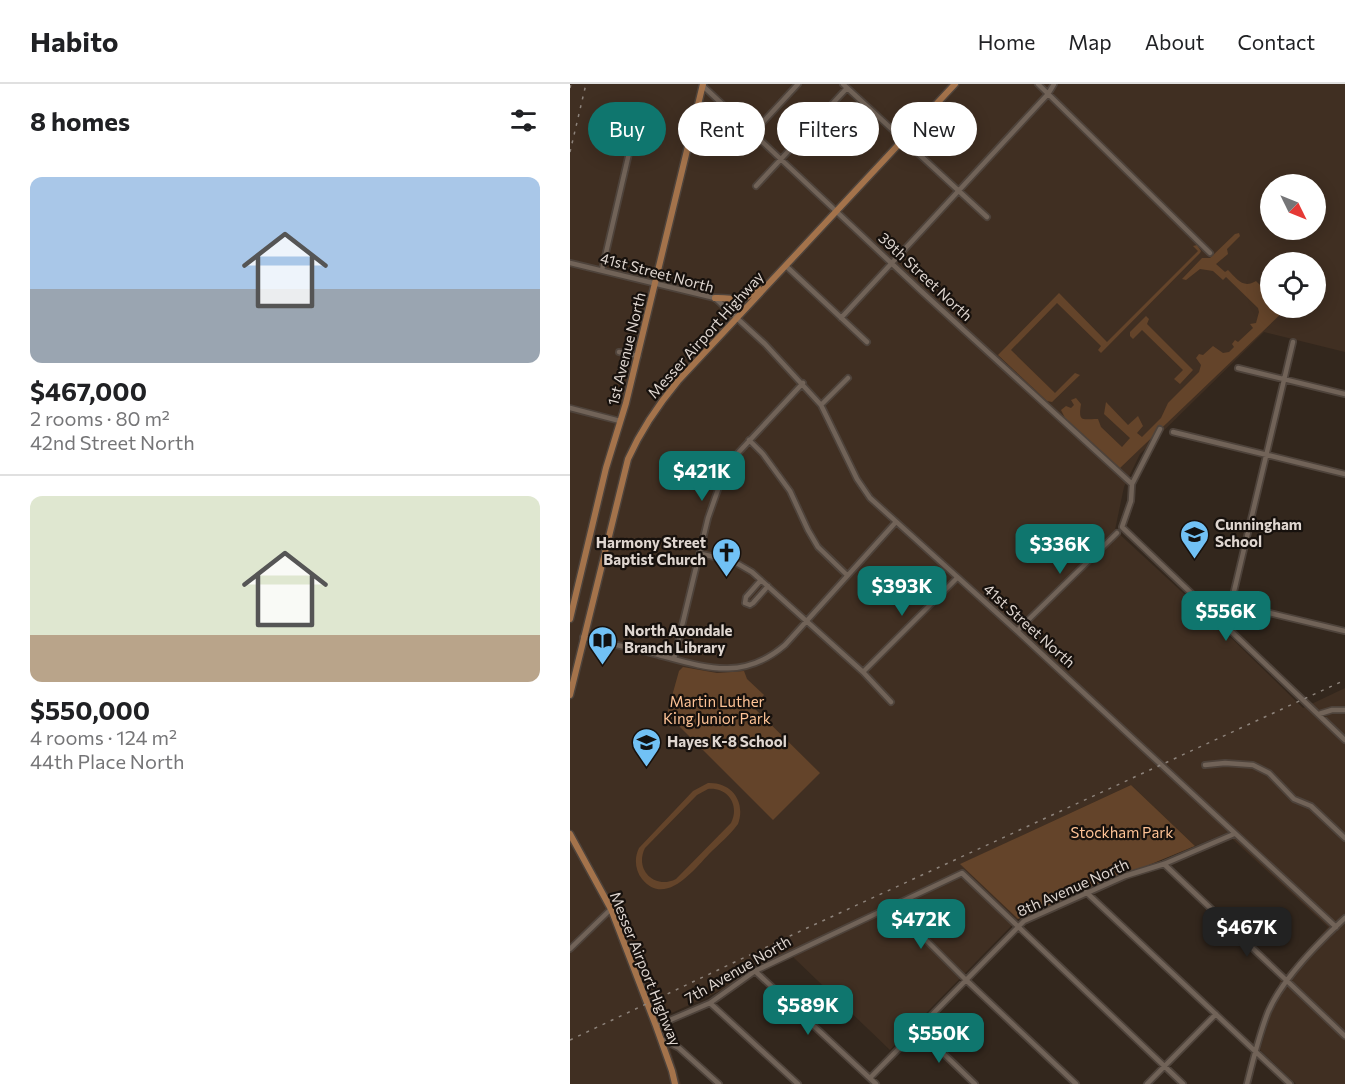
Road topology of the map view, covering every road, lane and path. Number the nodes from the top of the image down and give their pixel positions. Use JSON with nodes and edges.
{"nodes":[{"id":1,"x":798,"y":84,"type":"edge"},
{"id":2,"x":955,"y":84,"type":"edge"},
{"id":3,"x":1038,"y":84,"type":"edge"},
{"id":4,"x":1054,"y":84,"type":"edge"},
{"id":5,"x":703,"y":85,"type":"edge"},
{"id":6,"x":845,"y":86,"type":"edge"},
{"id":7,"x":1048,"y":94,"type":"junction"},
{"id":8,"x":721,"y":102,"type":"edge"},
{"id":9,"x":938,"y":102,"type":"edge"},
{"id":10,"x":765,"y":120,"type":"edge"},
{"id":11,"x":891,"y":129,"type":"edge"},
{"id":12,"x":765,"y":144,"type":"edge"},
{"id":13,"x":891,"y":153,"type":"edge"},
{"id":14,"x":628,"y":156,"type":"edge"},
{"id":15,"x":921,"y":156,"type":"edge"},
{"id":16,"x":781,"y":159,"type":"junction"},
{"id":17,"x":756,"y":186,"type":"dead end"},
{"id":18,"x":959,"y":191,"type":"junction"},
{"id":19,"x":837,"y":212,"type":"junction"},
{"id":20,"x":987,"y":217,"type":"dead end"},
{"id":21,"x":1210,"y":253,"type":"dead end"},
{"id":22,"x":570,"y":263,"type":"edge"},
{"id":23,"x":892,"y":264,"type":"junction"},
{"id":24,"x":786,"y":266,"type":"junction"},
{"id":25,"x":602,"y":270,"type":"junction"},
{"id":26,"x":771,"y":280,"type":"junction"},
{"id":27,"x":655,"y":284,"type":"junction"},
{"id":28,"x":715,"y":298,"type":"junction"},
{"id":29,"x":736,"y":317,"type":"junction"},
{"id":30,"x":841,"y":318,"type":"junction"},
{"id":31,"x":867,"y":342,"type":"dead end"},
{"id":32,"x":1293,"y":342,"type":"dead end"},
{"id":33,"x":619,"y":352,"type":"dead end"},
{"id":34,"x":638,"y":356,"type":"junction"},
{"id":35,"x":1238,"y":368,"type":"dead end"},
{"id":36,"x":848,"y":378,"type":"dead end"},
{"id":37,"x":1284,"y":380,"type":"junction"},
{"id":38,"x":803,"y":383,"type":"junction"},
{"id":39,"x":1345,"y":394,"type":"edge"},
{"id":40,"x":821,"y":405,"type":"junction"},
{"id":41,"x":570,"y":408,"type":"edge"},
{"id":42,"x":620,"y":421,"type":"junction"},
{"id":43,"x":1160,"y":429,"type":"dead end"},
{"id":44,"x":1173,"y":432,"type":"dead end"},
{"id":45,"x":749,"y":440,"type":"junction"},
{"id":46,"x":1267,"y":455,"type":"junction"},
{"id":47,"x":1345,"y":474,"type":"edge"},
{"id":48,"x":1132,"y":484,"type":"junction"},
{"id":49,"x":895,"y":523,"type":"junction"},
{"id":50,"x":1117,"y":533,"type":"dead end"},
{"id":51,"x":701,"y":554,"type":"junction"},
{"id":52,"x":847,"y":575,"type":"junction"},
{"id":53,"x":957,"y":578,"type":"junction"},
{"id":54,"x":761,"y":580,"type":"junction"},
{"id":55,"x":768,"y":586,"type":"junction"},
{"id":56,"x":1200,"y":601,"type":"junction"},
{"id":57,"x":1231,"y":604,"type":"junction"},
{"id":58,"x":570,"y":618,"type":"edge"},
{"id":59,"x":807,"y":622,"type":"junction"},
{"id":60,"x":1223,"y":623,"type":"junction"},
{"id":61,"x":1017,"y":631,"type":"junction"},
{"id":62,"x":1345,"y":631,"type":"edge"},
{"id":63,"x":584,"y":637,"type":"junction"},
{"id":64,"x":674,"y":659,"type":"junction"},
{"id":65,"x":863,"y":672,"type":"junction"},
{"id":66,"x":570,"y":695,"type":"edge"},
{"id":67,"x":891,"y":702,"type":"dead end"},
{"id":68,"x":1345,"y":710,"type":"edge"},
{"id":69,"x":1319,"y":714,"type":"junction"},
{"id":70,"x":1345,"y":740,"type":"edge"},
{"id":71,"x":1205,"y":765,"type":"dead end"},
{"id":72,"x":570,"y":834,"type":"edge"},
{"id":73,"x":1234,"y":834,"type":"junction"},
{"id":74,"x":1345,"y":838,"type":"edge"},
{"id":75,"x":1164,"y":864,"type":"junction"},
{"id":76,"x":1086,"y":892,"type":"junction"},
{"id":77,"x":892,"y":906,"type":"junction"},
{"id":78,"x":611,"y":909,"type":"junction"},
{"id":79,"x":1345,"y":918,"type":"edge"},
{"id":80,"x":1018,"y":926,"type":"junction"},
{"id":81,"x":1336,"y":927,"type":"junction"},
{"id":82,"x":570,"y":949,"type":"edge"},
{"id":83,"x":755,"y":971,"type":"junction"},
{"id":84,"x":965,"y":979,"type":"junction"},
{"id":85,"x":1287,"y":981,"type":"junction"},
{"id":86,"x":710,"y":1003,"type":"junction"},
{"id":87,"x":1216,"y":1014,"type":"junction"},
{"id":88,"x":656,"y":1026,"type":"junction"},
{"id":89,"x":918,"y":1029,"type":"junction"},
{"id":90,"x":1345,"y":1036,"type":"edge"},
{"id":91,"x":661,"y":1039,"type":"junction"},
{"id":92,"x":1255,"y":1051,"type":"junction"},
{"id":93,"x":1164,"y":1066,"type":"junction"},
{"id":94,"x":870,"y":1078,"type":"junction"},
{"id":95,"x":675,"y":1084,"type":"edge"},
{"id":96,"x":718,"y":1084,"type":"edge"},
{"id":97,"x":798,"y":1084,"type":"edge"},
{"id":98,"x":876,"y":1084,"type":"edge"},
{"id":99,"x":975,"y":1084,"type":"edge"},
{"id":100,"x":1076,"y":1084,"type":"edge"},
{"id":101,"x":1146,"y":1084,"type":"edge"},
{"id":102,"x":1183,"y":1084,"type":"edge"},
{"id":103,"x":1246,"y":1084,"type":"edge"},
{"id":104,"x":1290,"y":1084,"type":"edge"}],
"edges":[{"from":1,"to":10,"type":"street"},
{"from":2,"to":9,"type":"main road","name":"Messer Airport Highway"},
{"from":3,"to":7,"type":"street"},
{"from":4,"to":7,"type":"street"},
{"from":5,"to":8,"type":"street","name":"39th Street North"},
{"from":5,"to":27,"type":"main road","name":"1st Avenue North"},
{"from":6,"to":11,"type":"street"},
{"from":6,"to":16,"type":"street"},
{"from":7,"to":18,"type":"street"},
{"from":7,"to":21,"type":"street"},
{"from":12,"to":16,"type":"street","name":"39th Street North"},
{"from":13,"to":19,"type":"main road","name":"Messer Airport Highway"},
{"from":14,"to":25,"type":"street"},
{"from":15,"to":18,"type":"street"},
{"from":16,"to":17,"type":"street"},
{"from":16,"to":19,"type":"street","name":"39th Street North"},
{"from":18,"to":20,"type":"street"},
{"from":18,"to":23,"type":"street"},
{"from":19,"to":23,"type":"street","name":"39th Street North"},
{"from":19,"to":24,"type":"main road","name":"Messer Airport Highway"},
{"from":22,"to":25,"type":"street","name":"41st Street North"},
{"from":23,"to":30,"type":"street"},
{"from":23,"to":48,"type":"street","name":"39th Street North"},
{"from":24,"to":26,"type":"main road","name":"Messer Airport Highway"},
{"from":24,"to":30,"type":"street"},
{"from":25,"to":27,"type":"street","name":"41st Street North"},
{"from":26,"to":28,"type":"main road"},
{"from":26,"to":29,"type":"main road","name":"Messer Airport Highway"},
{"from":27,"to":28,"type":"street","name":"41st Street North"},
{"from":27,"to":34,"type":"main road","name":"1st Avenue North"},
{"from":28,"to":29,"type":"street","name":"41st Street North"},
{"from":29,"to":38,"type":"street","name":"41st Street North"},
{"from":29,"to":63,"type":"main road","name":"Messer Airport Highway"},
{"from":30,"to":31,"type":"street"},
{"from":32,"to":37,"type":"street"},
{"from":33,"to":34,"type":"street"},
{"from":34,"to":42,"type":"main road","name":"1st Avenue North"},
{"from":35,"to":37,"type":"street"},
{"from":36,"to":40,"type":"street"},
{"from":37,"to":39,"type":"street"},
{"from":37,"to":46,"type":"street"},
{"from":38,"to":40,"type":"street","name":"41st Street North"},
{"from":38,"to":45,"type":"street"},
{"from":40,"to":49,"type":"street","name":"41st Street North"},
{"from":41,"to":42,"type":"street"},
{"from":42,"to":58,"type":"main road","name":"1st Avenue North"},
{"from":43,"to":48,"type":"street"},
{"from":44,"to":46,"type":"street"},
{"from":45,"to":51,"type":"street"},
{"from":45,"to":52,"type":"street"},
{"from":46,"to":47,"type":"street"},
{"from":46,"to":57,"type":"street"},
{"from":48,"to":56,"type":"street"},
{"from":49,"to":52,"type":"street"},
{"from":49,"to":53,"type":"street","name":"41st Street North"},
{"from":50,"to":61,"type":"street"},
{"from":51,"to":54,"type":"street"},
{"from":51,"to":64,"type":"street"},
{"from":52,"to":59,"type":"street"},
{"from":53,"to":61,"type":"street","name":"41st Street North"},
{"from":53,"to":65,"type":"street"},
{"from":54,"to":55,"type":"street"},
{"from":54,"to":55,"type":"street"},
{"from":55,"to":59,"type":"street"},
{"from":56,"to":57,"type":"street"},
{"from":56,"to":60,"type":"street"},
{"from":57,"to":60,"type":"street"},
{"from":57,"to":62,"type":"street"},
{"from":59,"to":64,"type":"street"},
{"from":59,"to":65,"type":"street"},
{"from":60,"to":69,"type":"street"},
{"from":61,"to":73,"type":"street","name":"41st Street North"},
{"from":63,"to":64,"type":"street"},
{"from":63,"to":66,"type":"main road","name":"Messer Airport Highway"},
{"from":65,"to":67,"type":"street"},
{"from":68,"to":69,"type":"street"},
{"from":69,"to":70,"type":"street"},
{"from":71,"to":74,"type":"street"},
{"from":72,"to":78,"type":"main road","name":"Messer Airport Highway"},
{"from":73,"to":75,"type":"street","name":"8th Avenue North"},
{"from":73,"to":81,"type":"street","name":"41st Street North"},
{"from":75,"to":76,"type":"street","name":"8th Avenue North"},
{"from":75,"to":85,"type":"street"},
{"from":76,"to":80,"type":"street","name":"8th Avenue North"},
{"from":76,"to":87,"type":"street"},
{"from":77,"to":80,"type":"street","name":"7th Avenue North"},
{"from":77,"to":83,"type":"street","name":"7th Avenue North"},
{"from":77,"to":84,"type":"street"},
{"from":78,"to":82,"type":"street"},
{"from":78,"to":88,"type":"main road","name":"Messer Airport Highway"},
{"from":79,"to":81,"type":"street"},
{"from":80,"to":84,"type":"street","name":"8th Avenue North"},
{"from":80,"to":93,"type":"street"},
{"from":81,"to":85,"type":"street"},
{"from":83,"to":86,"type":"street","name":"7th Avenue North"},
{"from":83,"to":94,"type":"street"},
{"from":84,"to":89,"type":"street","name":"8th Avenue North"},
{"from":84,"to":100,"type":"street"},
{"from":85,"to":90,"type":"street"},
{"from":85,"to":92,"type":"street"},
{"from":86,"to":88,"type":"street","name":"7th Avenue North"},
{"from":86,"to":97,"type":"street"},
{"from":87,"to":92,"type":"street"},
{"from":87,"to":93,"type":"street"},
{"from":88,"to":91,"type":"main road","name":"Messer Airport Highway"},
{"from":89,"to":94,"type":"street","name":"8th Avenue North"},
{"from":89,"to":99,"type":"street"},
{"from":91,"to":95,"type":"main road","name":"Messer Airport Highway"},
{"from":91,"to":96,"type":"street"},
{"from":92,"to":103,"type":"street"},
{"from":92,"to":104,"type":"street"},
{"from":93,"to":101,"type":"street"},
{"from":93,"to":102,"type":"street"},
{"from":94,"to":98,"type":"street"}]}
